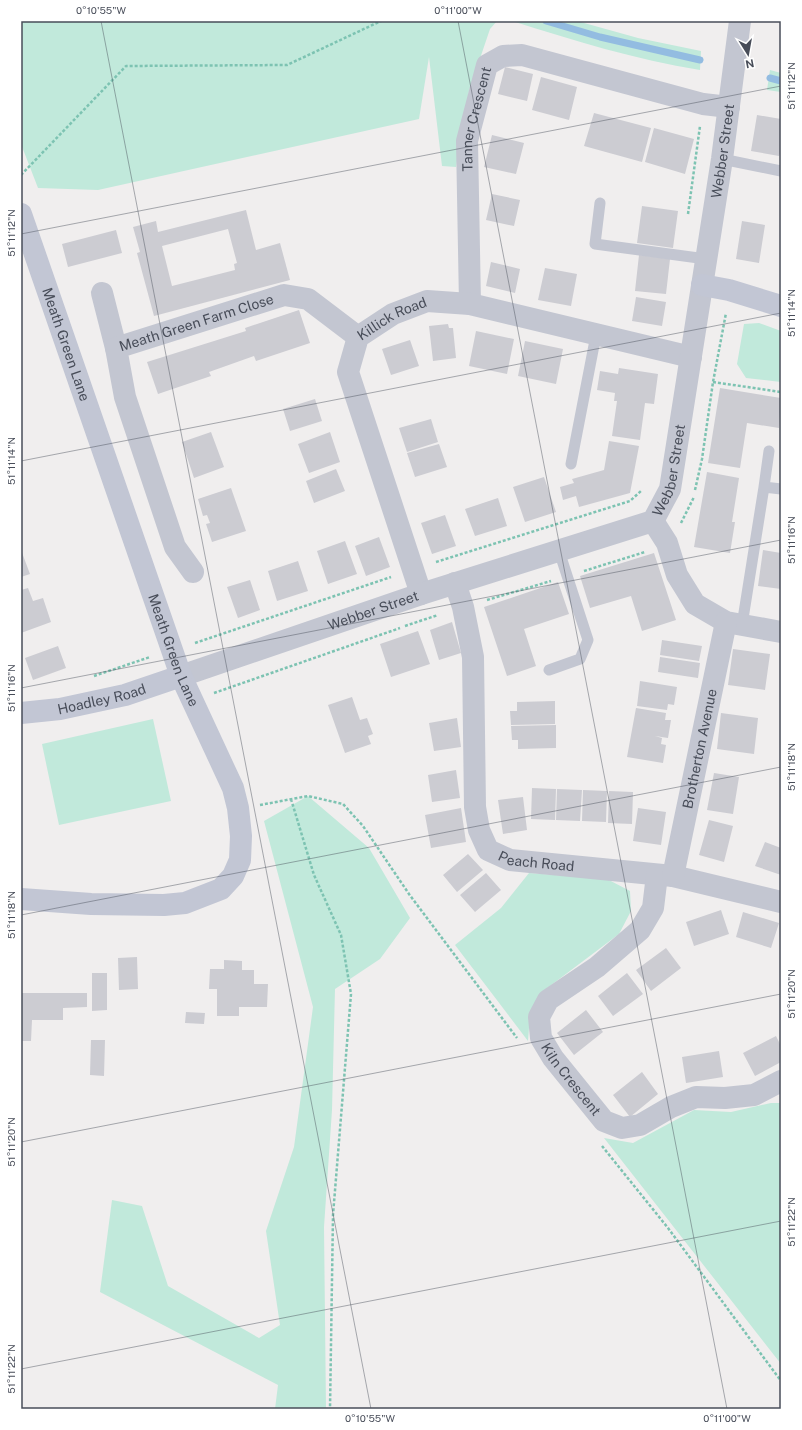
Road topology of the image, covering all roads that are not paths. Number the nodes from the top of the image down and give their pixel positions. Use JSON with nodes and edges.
{"nodes":[{"id":1,"x":740,"y":21,"type":"edge"},
{"id":2,"x":729,"y":107,"type":"junction"},
{"id":3,"x":722,"y":159,"type":"junction"},
{"id":4,"x":781,"y":171,"type":"edge"},
{"id":5,"x":600,"y":203,"type":"dead end"},
{"id":6,"x":21,"y":214,"type":"edge"},
{"id":7,"x":706,"y":259,"type":"junction"},
{"id":8,"x":702,"y":285,"type":"junction"},
{"id":9,"x":102,"y":293,"type":"dead end"},
{"id":10,"x":470,"y":304,"type":"junction"},
{"id":11,"x":781,"y":306,"type":"edge"},
{"id":12,"x":596,"y":335,"type":"junction"},
{"id":13,"x":358,"y":337,"type":"junction"},
{"id":14,"x":116,"y":348,"type":"junction"},
{"id":15,"x":691,"y":357,"type":"junction"},
{"id":16,"x":769,"y":450,"type":"dead end"},
{"id":17,"x":571,"y":464,"type":"dead end"},
{"id":18,"x":764,"y":487,"type":"junction"},
{"id":19,"x":781,"y":489,"type":"edge"},
{"id":20,"x":652,"y":521,"type":"junction"},
{"id":21,"x":559,"y":551,"type":"junction"},
{"id":22,"x":193,"y":572,"type":"dead end"},
{"id":23,"x":455,"y":583,"type":"junction"},
{"id":24,"x":421,"y":594,"type":"junction"},
{"id":25,"x":734,"y":624,"type":"junction"},
{"id":26,"x":781,"y":632,"type":"edge"},
{"id":27,"x":549,"y":670,"type":"dead end"},
{"id":28,"x":181,"y":676,"type":"junction"},
{"id":29,"x":21,"y":713,"type":"edge"},
{"id":30,"x":665,"y":875,"type":"junction"},
{"id":31,"x":21,"y":899,"type":"edge"},
{"id":32,"x":781,"y":902,"type":"edge"},
{"id":33,"x":781,"y":1081,"type":"edge"}],
"edges":[{"from":1,"to":2,"type":"street","name":"Webber Street"},
{"from":2,"to":3,"type":"street","name":"Webber Street"},
{"from":2,"to":10,"type":"street","name":"Tanner Crescent"},
{"from":3,"to":4,"type":"lane"},
{"from":3,"to":7,"type":"street","name":"Webber Street"},
{"from":5,"to":7,"type":"lane"},
{"from":6,"to":28,"type":"street","name":"Meath Green Lane"},
{"from":7,"to":8,"type":"street","name":"Webber Street"},
{"from":8,"to":11,"type":"street"},
{"from":8,"to":15,"type":"street","name":"Webber Street"},
{"from":9,"to":14,"type":"street"},
{"from":10,"to":12,"type":"street","name":"Killick Road"},
{"from":10,"to":13,"type":"street","name":"Killick Road"},
{"from":12,"to":15,"type":"street","name":"Killick Road"},
{"from":12,"to":17,"type":"lane"},
{"from":13,"to":14,"type":"street","name":"Meath Green Farm Close"},
{"from":13,"to":24,"type":"street","name":"Killick Road"},
{"from":14,"to":22,"type":"street","name":"Meath Green Farm Close"},
{"from":15,"to":20,"type":"street","name":"Webber Street"},
{"from":16,"to":18,"type":"lane"},
{"from":18,"to":19,"type":"lane"},
{"from":18,"to":25,"type":"lane"},
{"from":20,"to":21,"type":"street","name":"Webber Street"},
{"from":20,"to":25,"type":"street"},
{"from":21,"to":23,"type":"street","name":"Webber Street"},
{"from":21,"to":27,"type":"lane"},
{"from":23,"to":24,"type":"street","name":"Webber Street"},
{"from":23,"to":30,"type":"street","name":"Peach Road"},
{"from":24,"to":28,"type":"street","name":"Webber Street"},
{"from":25,"to":26,"type":"street"},
{"from":25,"to":30,"type":"street","name":"Brotherton Avenue"},
{"from":28,"to":29,"type":"street","name":"Hoadley Road"},
{"from":28,"to":31,"type":"street","name":"Meath Green Lane"},
{"from":30,"to":32,"type":"street","name":"Peach Road"},
{"from":30,"to":33,"type":"street","name":"Kiln Crescent"}]}
